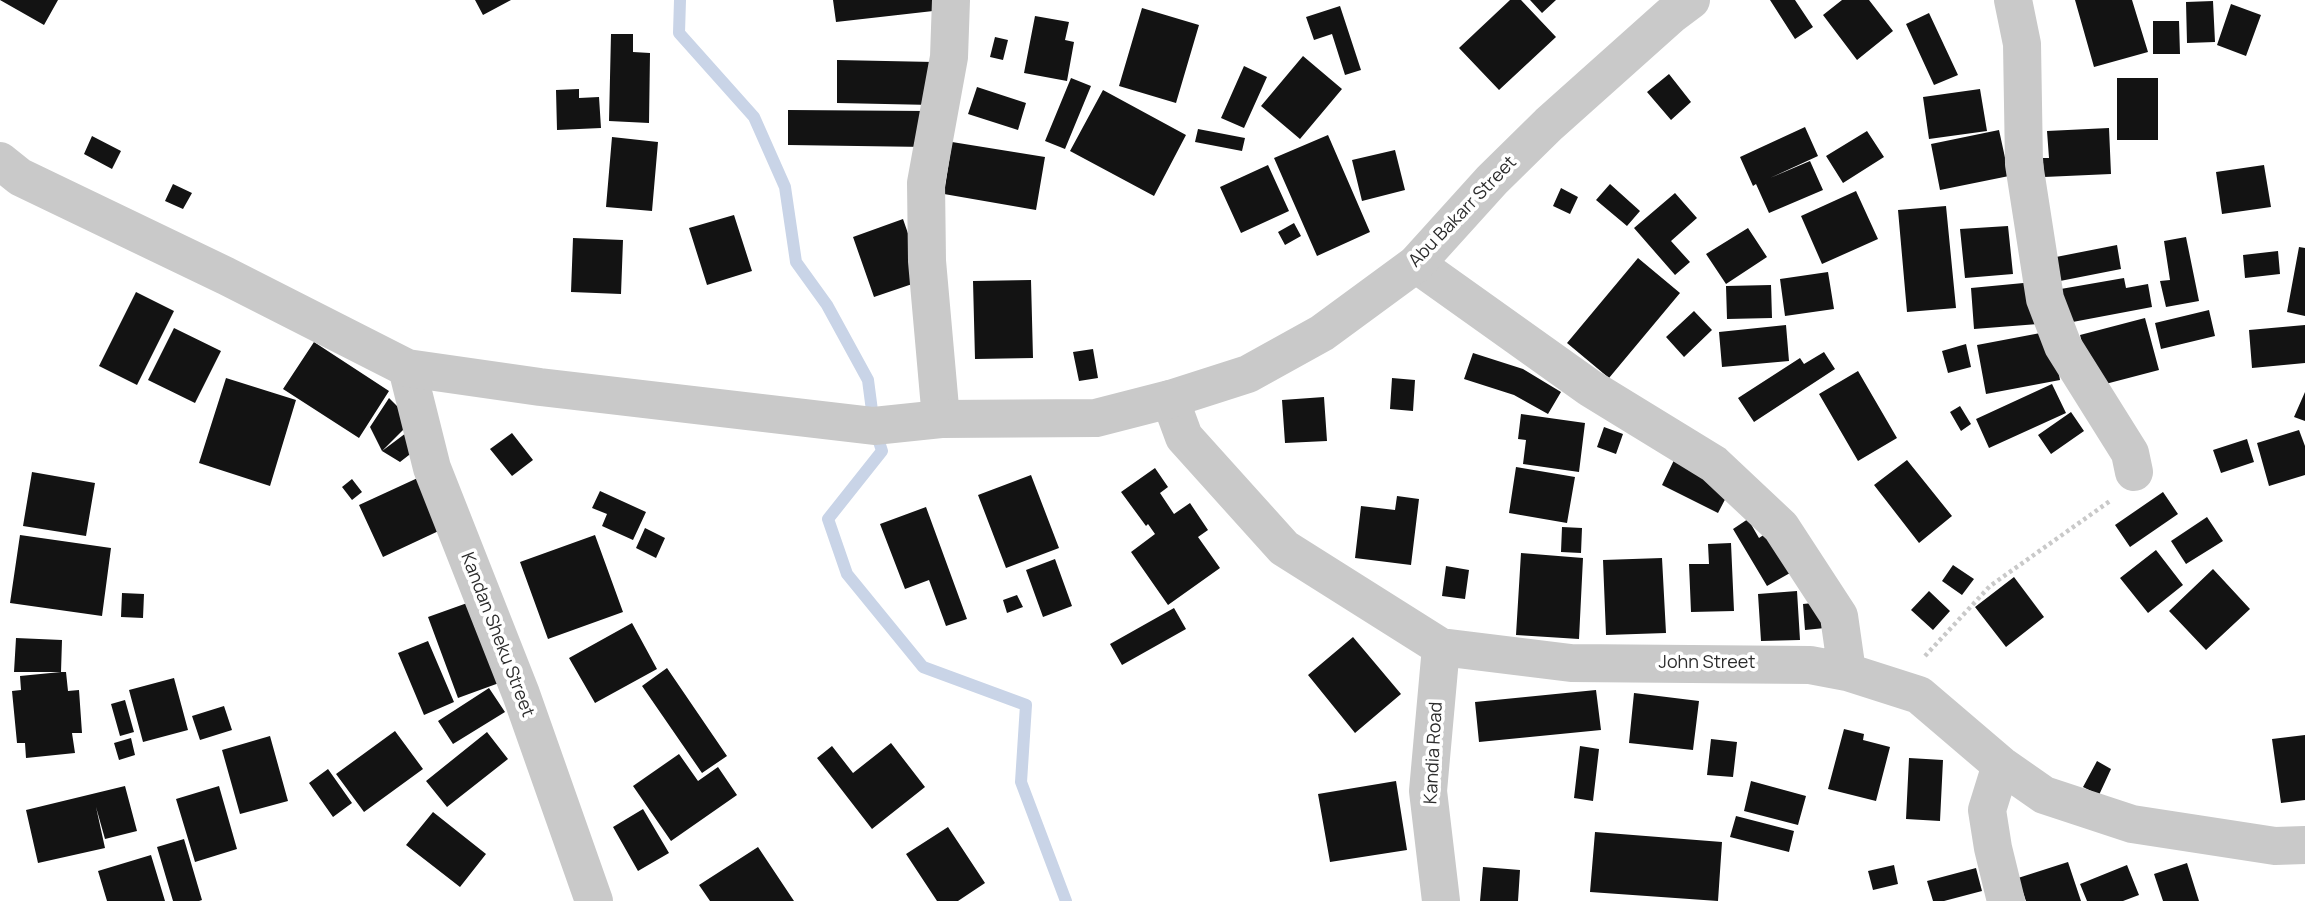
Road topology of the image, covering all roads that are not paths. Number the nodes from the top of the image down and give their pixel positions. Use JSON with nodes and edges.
{"nodes":[{"id":1,"x":951,"y":0,"type":"edge"},
{"id":2,"x":1692,"y":0,"type":"edge"},
{"id":3,"x":2013,"y":0,"type":"edge"},
{"id":4,"x":0,"y":161,"type":"edge"},
{"id":5,"x":1416,"y":264,"type":"junction"},
{"id":6,"x":407,"y":368,"type":"junction"},
{"id":7,"x":1170,"y":399,"type":"junction"},
{"id":8,"x":941,"y":419,"type":"junction"},
{"id":9,"x":2134,"y":472,"type":"road end"},
{"id":10,"x":1441,"y":647,"type":"junction"},
{"id":11,"x":1847,"y":672,"type":"junction"},
{"id":12,"x":2001,"y":765,"type":"junction"},
{"id":13,"x":2305,"y":845,"type":"edge"},
{"id":14,"x":594,"y":901,"type":"edge"},
{"id":15,"x":1441,"y":901,"type":"edge"},
{"id":16,"x":2006,"y":901,"type":"edge"}],
"edges":[{"from":1,"to":8,"type":"street"},
{"from":2,"to":5,"type":"street","name":"Abu Bakarr Street"},
{"from":3,"to":9,"type":"street"},
{"from":4,"to":6,"type":"street","name":"Abu Bakarr Street"},
{"from":5,"to":7,"type":"street","name":"Abu Bakarr Street"},
{"from":5,"to":11,"type":"street"},
{"from":6,"to":8,"type":"street","name":"Abu Bakarr Street"},
{"from":6,"to":14,"type":"street","name":"Kandan Sheku Street"},
{"from":7,"to":8,"type":"street","name":"Abu Bakarr Street"},
{"from":7,"to":10,"type":"street","name":"John Street"},
{"from":10,"to":11,"type":"street","name":"John Street"},
{"from":10,"to":15,"type":"street","name":"Kandia Road"},
{"from":11,"to":12,"type":"street","name":"John Street"},
{"from":12,"to":13,"type":"street","name":"John Street"},
{"from":12,"to":16,"type":"street"}]}
